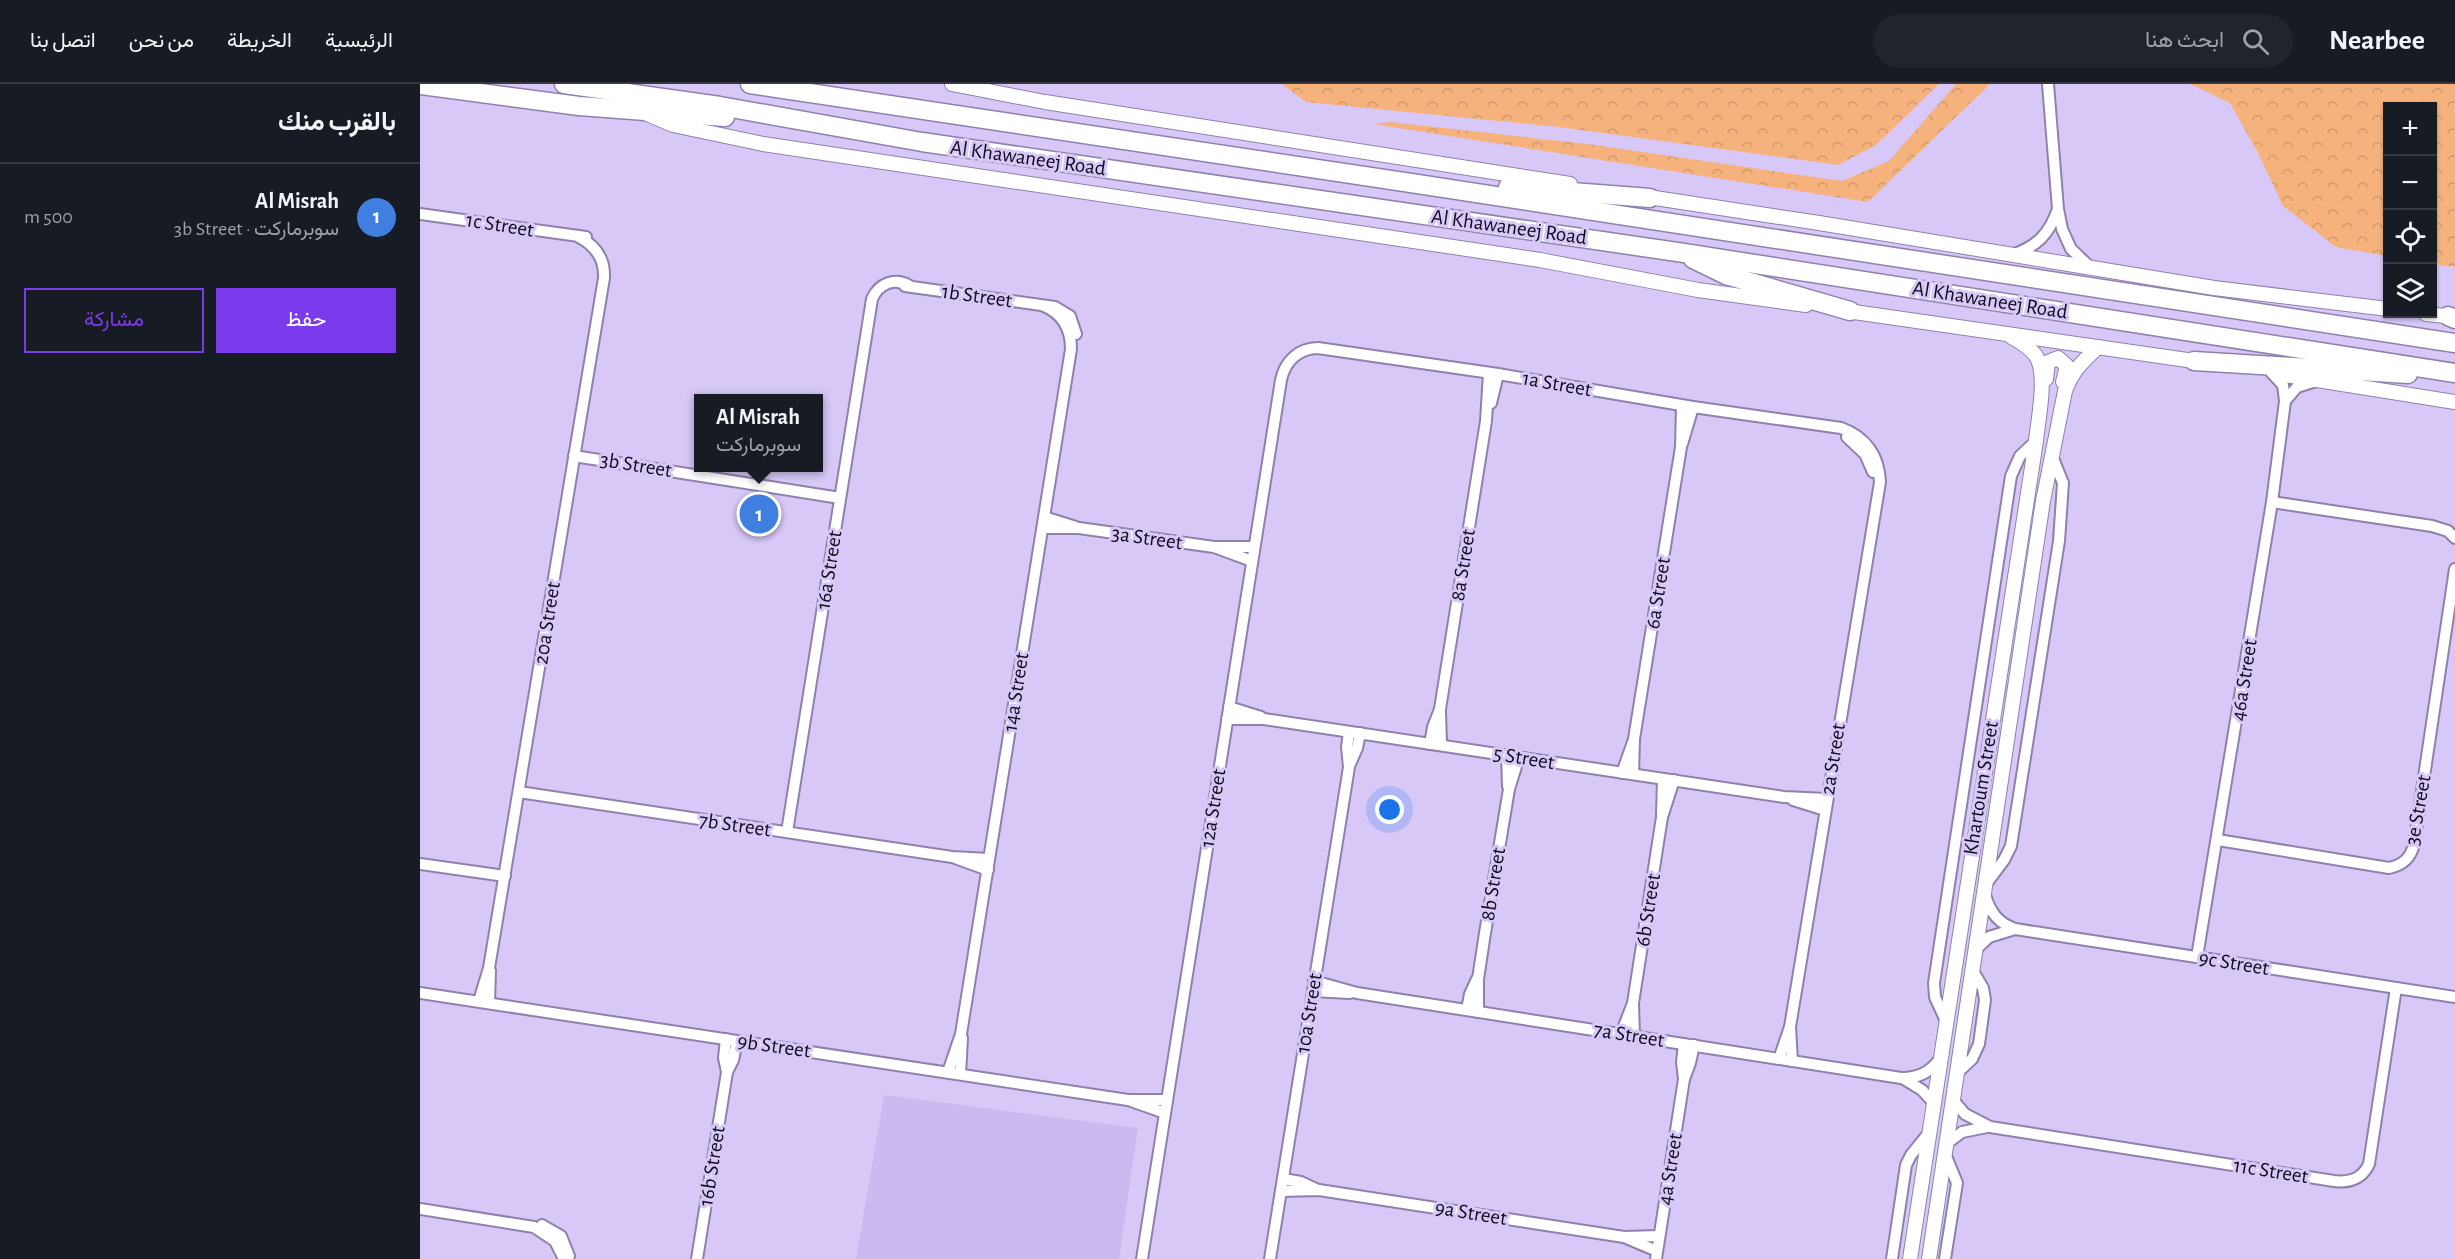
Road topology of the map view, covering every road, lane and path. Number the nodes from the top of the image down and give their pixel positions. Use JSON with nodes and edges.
{"nodes":[{"id":1,"x":564,"y":84,"type":"edge"},
{"id":2,"x":750,"y":84,"type":"edge"},
{"id":3,"x":838,"y":84,"type":"edge"},
{"id":4,"x":952,"y":84,"type":"edge"},
{"id":5,"x":2048,"y":84,"type":"edge"},
{"id":6,"x":420,"y":86,"type":"edge"},
{"id":7,"x":870,"y":101,"type":"junction"},
{"id":8,"x":644,"y":112,"type":"junction"},
{"id":9,"x":788,"y":118,"type":"junction"},
{"id":10,"x":1411,"y":183,"type":"junction"},
{"id":11,"x":1650,"y":198,"type":"junction"},
{"id":12,"x":2058,"y":208,"type":"junction"},
{"id":13,"x":420,"y":214,"type":"edge"},
{"id":14,"x":601,"y":251,"type":"joint"},
{"id":15,"x":1684,"y":253,"type":"junction"},
{"id":16,"x":2012,"y":255,"type":"junction"},
{"id":17,"x":2090,"y":267,"type":"junction"},
{"id":18,"x":885,"y":287,"type":"joint"},
{"id":19,"x":2383,"y":308,"type":"edge"},
{"id":20,"x":1850,"y":311,"type":"junction"},
{"id":21,"x":2437,"y":315,"type":"edge"},
{"id":22,"x":2453,"y":317,"type":"edge"},
{"id":23,"x":1067,"y":318,"type":"joint"},
{"id":24,"x":2005,"y":333,"type":"junction"},
{"id":25,"x":2455,"y":343,"type":"edge"},
{"id":26,"x":2098,"y":346,"type":"junction"},
{"id":27,"x":1291,"y":360,"type":"joint"},
{"id":28,"x":2194,"y":361,"type":"junction"},
{"id":29,"x":2428,"y":369,"type":"junction"},
{"id":30,"x":2271,"y":372,"type":"junction"},
{"id":31,"x":2455,"y":373,"type":"edge"},
{"id":32,"x":1493,"y":374,"type":"junction"},
{"id":33,"x":2323,"y":380,"type":"junction"},
{"id":34,"x":2040,"y":402,"type":"junction"},
{"id":35,"x":2285,"y":402,"type":"junction"},
{"id":36,"x":2455,"y":402,"type":"edge"},
{"id":37,"x":1688,"y":407,"type":"junction"},
{"id":38,"x":2061,"y":407,"type":"junction"},
{"id":39,"x":2036,"y":441,"type":"junction"},
{"id":40,"x":1863,"y":446,"type":"joint"},
{"id":41,"x":574,"y":456,"type":"junction"},
{"id":42,"x":2052,"y":456,"type":"junction"},
{"id":43,"x":840,"y":498,"type":"junction"},
{"id":44,"x":2272,"y":502,"type":"junction"},
{"id":45,"x":1043,"y":523,"type":"junction"},
{"id":46,"x":2455,"y":538,"type":"edge"},
{"id":47,"x":1214,"y":547,"type":"junction"},
{"id":48,"x":1254,"y":547,"type":"junction"},
{"id":49,"x":1252,"y":561,"type":"junction"},
{"id":50,"x":2455,"y":569,"type":"edge"},
{"id":51,"x":1228,"y":713,"type":"junction"},
{"id":52,"x":1355,"y":732,"type":"junction"},
{"id":53,"x":1634,"y":739,"type":"junction"},
{"id":54,"x":1988,"y":741,"type":"junction"},
{"id":55,"x":1435,"y":744,"type":"junction"},
{"id":56,"x":1513,"y":756,"type":"junction"},
{"id":57,"x":1622,"y":772,"type":"junction"},
{"id":58,"x":1634,"y":774,"type":"junction"},
{"id":59,"x":1669,"y":779,"type":"junction"},
{"id":60,"x":2000,"y":787,"type":"junction"},
{"id":61,"x":519,"y":792,"type":"junction"},
{"id":62,"x":1826,"y":805,"type":"junction"},
{"id":63,"x":787,"y":832,"type":"junction"},
{"id":64,"x":2218,"y":840,"type":"junction"},
{"id":65,"x":420,"y":864,"type":"edge"},
{"id":66,"x":988,"y":865,"type":"junction"},
{"id":67,"x":505,"y":876,"type":"junction"},
{"id":68,"x":1985,"y":890,"type":"junction"},
{"id":69,"x":2015,"y":929,"type":"junction"},
{"id":70,"x":1976,"y":949,"type":"junction"},
{"id":71,"x":2198,"y":957,"type":"junction"},
{"id":72,"x":1314,"y":986,"type":"junction"},
{"id":73,"x":2396,"y":988,"type":"junction"},
{"id":74,"x":420,"y":993,"type":"edge"},
{"id":75,"x":2455,"y":997,"type":"edge"},
{"id":76,"x":484,"y":1002,"type":"junction"},
{"id":77,"x":1633,"y":1003,"type":"junction"},
{"id":78,"x":1472,"y":1011,"type":"junction"},
{"id":79,"x":1946,"y":1021,"type":"junction"},
{"id":80,"x":1790,"y":1027,"type":"junction"},
{"id":81,"x":961,"y":1034,"type":"junction"},
{"id":82,"x":1620,"y":1034,"type":"junction"},
{"id":83,"x":1634,"y":1036,"type":"junction"},
{"id":84,"x":732,"y":1040,"type":"junction"},
{"id":85,"x":1689,"y":1045,"type":"junction"},
{"id":86,"x":1779,"y":1059,"type":"junction"},
{"id":87,"x":1939,"y":1060,"type":"junction"},
{"id":88,"x":1792,"y":1061,"type":"junction"},
{"id":89,"x":948,"y":1072,"type":"junction"},
{"id":90,"x":960,"y":1074,"type":"junction"},
{"id":91,"x":1901,"y":1078,"type":"junction"},
{"id":92,"x":1128,"y":1100,"type":"junction"},
{"id":93,"x":1167,"y":1100,"type":"junction"},
{"id":94,"x":1953,"y":1100,"type":"junction"},
{"id":95,"x":1933,"y":1102,"type":"junction"},
{"id":96,"x":1165,"y":1113,"type":"junction"},
{"id":97,"x":1990,"y":1127,"type":"junction"},
{"id":98,"x":1928,"y":1134,"type":"junction"},
{"id":99,"x":1946,"y":1149,"type":"junction"},
{"id":100,"x":1283,"y":1179,"type":"junction"},
{"id":101,"x":1319,"y":1190,"type":"junction"},
{"id":102,"x":1281,"y":1191,"type":"junction"},
{"id":103,"x":420,"y":1209,"type":"edge"},
{"id":104,"x":1917,"y":1212,"type":"junction"},
{"id":105,"x":1659,"y":1236,"type":"junction"},
{"id":106,"x":1624,"y":1237,"type":"junction"},
{"id":107,"x":558,"y":1239,"type":"junction"},
{"id":108,"x":1656,"y":1255,"type":"edge"},
{"id":109,"x":564,"y":1259,"type":"edge"},
{"id":110,"x":569,"y":1259,"type":"edge"},
{"id":111,"x":697,"y":1259,"type":"edge"},
{"id":112,"x":1142,"y":1259,"type":"edge"},
{"id":113,"x":1270,"y":1259,"type":"edge"},
{"id":114,"x":1892,"y":1259,"type":"edge"},
{"id":115,"x":1910,"y":1259,"type":"edge"},
{"id":116,"x":1916,"y":1259,"type":"edge"},
{"id":117,"x":1929,"y":1259,"type":"edge"},
{"id":118,"x":1945,"y":1259,"type":"edge"}],
"edges":[{"from":1,"to":9,"type":"highway","name":"Al Khawaneej Road"},
{"from":2,"to":7,"type":"highway","name":"Al Khawaneej Road"},
{"from":3,"to":7,"type":"highway"},
{"from":4,"to":11,"type":"street"},
{"from":5,"to":12,"type":"street"},
{"from":6,"to":8,"type":"highway"},
{"from":7,"to":10,"type":"highway","name":"Al Khawaneej Road"},
{"from":8,"to":9,"type":"highway"},
{"from":8,"to":20,"type":"street"},
{"from":9,"to":15,"type":"highway","name":"Al Khawaneej Road"},
{"from":10,"to":11,"type":"highway"},
{"from":10,"to":25,"type":"highway","name":"Al Khawaneej Road"},
{"from":11,"to":16,"type":"street"},
{"from":12,"to":16,"type":"street"},
{"from":12,"to":17,"type":"street"},
{"from":13,"to":14,"type":"street","name":"1c Street"},
{"from":14,"to":41,"type":"street","name":"20a Street"},
{"from":15,"to":20,"type":"highway"},
{"from":15,"to":29,"type":"highway","name":"Al Khawaneej Road"},
{"from":16,"to":17,"type":"street"},
{"from":17,"to":19,"type":"street"},
{"from":18,"to":23,"type":"street","name":"1b Street"},
{"from":18,"to":43,"type":"street","name":"16a Street"},
{"from":20,"to":24,"type":"street"},
{"from":21,"to":22,"type":"street"},
{"from":23,"to":45,"type":"street","name":"14a Street"},
{"from":24,"to":26,"type":"street"},
{"from":24,"to":34,"type":"street","name":"Khartoum Street"},
{"from":26,"to":28,"type":"street"},
{"from":26,"to":38,"type":"street","name":"Khartoum Street"},
{"from":27,"to":32,"type":"street","name":"1a Street"},
{"from":27,"to":48,"type":"street","name":"12a Street"},
{"from":28,"to":29,"type":"highway"},
{"from":28,"to":30,"type":"street"},
{"from":29,"to":31,"type":"highway","name":"Al Khawaneej Road"},
{"from":30,"to":33,"type":"street"},
{"from":30,"to":35,"type":"street","name":"46a Street"},
{"from":32,"to":37,"type":"street","name":"1a Street"},
{"from":32,"to":55,"type":"street","name":"8a Street"},
{"from":33,"to":35,"type":"street"},
{"from":33,"to":36,"type":"street"},
{"from":34,"to":38,"type":"street"},
{"from":34,"to":39,"type":"street","name":"Khartoum Street"},
{"from":35,"to":44,"type":"street","name":"46a Street"},
{"from":37,"to":40,"type":"street","name":"1a Street"},
{"from":37,"to":53,"type":"street","name":"6a Street"},
{"from":38,"to":42,"type":"street","name":"Khartoum Street"},
{"from":39,"to":54,"type":"street","name":"Khartoum Street"},
{"from":39,"to":79,"type":"street"},
{"from":40,"to":62,"type":"street","name":"2a Street"},
{"from":41,"to":43,"type":"street","name":"3b Street"},
{"from":41,"to":61,"type":"street","name":"20a Street"},
{"from":42,"to":60,"type":"street","name":"Khartoum Street"},
{"from":42,"to":68,"type":"street"},
{"from":43,"to":63,"type":"street","name":"16a Street"},
{"from":44,"to":46,"type":"street"},
{"from":44,"to":64,"type":"street","name":"46a Street"},
{"from":45,"to":47,"type":"street","name":"3a Street"},
{"from":45,"to":66,"type":"street","name":"14a Street"},
{"from":47,"to":48,"type":"street","name":"3a Street"},
{"from":47,"to":49,"type":"street","name":"3a Street"},
{"from":48,"to":49,"type":"street","name":"12a Street"},
{"from":49,"to":51,"type":"street","name":"12a Street"},
{"from":50,"to":64,"type":"street","name":"3e Street"},
{"from":51,"to":52,"type":"street","name":"5 Street"},
{"from":51,"to":93,"type":"street","name":"12a Street"},
{"from":52,"to":55,"type":"street","name":"5 Street"},
{"from":52,"to":72,"type":"street","name":"10a Street"},
{"from":53,"to":57,"type":"street","name":"6a Street"},
{"from":53,"to":58,"type":"street","name":"6a Street"},
{"from":54,"to":60,"type":"street"},
{"from":54,"to":79,"type":"street","name":"Khartoum Street"},
{"from":55,"to":56,"type":"street","name":"5 Street"},
{"from":56,"to":57,"type":"street","name":"5 Street"},
{"from":56,"to":78,"type":"street","name":"8b Street"},
{"from":57,"to":58,"type":"street","name":"5 Street"},
{"from":58,"to":59,"type":"street","name":"5 Street"},
{"from":59,"to":62,"type":"street","name":"5 Street"},
{"from":59,"to":77,"type":"street","name":"6b Street"},
{"from":60,"to":68,"type":"street","name":"Khartoum Street"},
{"from":61,"to":63,"type":"street","name":"7b Street"},
{"from":61,"to":67,"type":"street","name":"20a Street"},
{"from":62,"to":80,"type":"street","name":"2a Street"},
{"from":63,"to":66,"type":"street","name":"7b Street"},
{"from":64,"to":71,"type":"street","name":"46a Street"},
{"from":65,"to":67,"type":"street"},
{"from":66,"to":81,"type":"street","name":"14a Street"},
{"from":67,"to":76,"type":"street","name":"20a Street"},
{"from":68,"to":69,"type":"street","name":"9c Street"},
{"from":68,"to":70,"type":"street","name":"Khartoum Street"},
{"from":69,"to":70,"type":"street","name":"9c Street"},
{"from":69,"to":71,"type":"street","name":"9c Street"},
{"from":70,"to":94,"type":"street","name":"Khartoum Street"},
{"from":71,"to":73,"type":"street","name":"9c Street"},
{"from":72,"to":78,"type":"street","name":"7a Street"},
{"from":72,"to":100,"type":"street","name":"10a Street"},
{"from":73,"to":75,"type":"street","name":"9c Street"},
{"from":73,"to":97,"type":"street","name":"11c Street"},
{"from":74,"to":76,"type":"street","name":"9b Street"},
{"from":76,"to":84,"type":"street","name":"9b Street"},
{"from":77,"to":82,"type":"street","name":"6b Street"},
{"from":77,"to":83,"type":"street","name":"6b Street"},
{"from":78,"to":82,"type":"street","name":"7a Street"},
{"from":79,"to":87,"type":"street","name":"Khartoum Street"},
{"from":80,"to":86,"type":"street","name":"2a Street"},
{"from":80,"to":88,"type":"street","name":"2a Street"},
{"from":81,"to":89,"type":"street","name":"14a Street"},
{"from":81,"to":90,"type":"street","name":"14a Street"},
{"from":82,"to":83,"type":"street","name":"7a Street"},
{"from":83,"to":85,"type":"street","name":"7a Street"},
{"from":84,"to":89,"type":"street","name":"9b Street"},
{"from":84,"to":111,"type":"street","name":"16b Street"},
{"from":85,"to":86,"type":"street","name":"7a Street"},
{"from":85,"to":105,"type":"street","name":"4a Street"},
{"from":86,"to":88,"type":"street","name":"7a Street"},
{"from":87,"to":91,"type":"street","name":"7a Street"},
{"from":87,"to":95,"type":"street","name":"Khartoum Street"},
{"from":88,"to":91,"type":"street","name":"7a Street"},
{"from":89,"to":90,"type":"street","name":"9b Street"},
{"from":90,"to":92,"type":"street","name":"9b Street"},
{"from":91,"to":95,"type":"street","name":"7a Street"},
{"from":92,"to":93,"type":"street","name":"9b Street"},
{"from":92,"to":96,"type":"street","name":"9b Street"},
{"from":93,"to":96,"type":"street","name":"12a Street"},
{"from":94,"to":97,"type":"street","name":"11c Street"},
{"from":94,"to":99,"type":"street","name":"Khartoum Street"},
{"from":95,"to":98,"type":"street","name":"Khartoum Street"},
{"from":96,"to":112,"type":"street","name":"12a Street"},
{"from":97,"to":99,"type":"street","name":"11c Street"},
{"from":98,"to":104,"type":"street","name":"Khartoum Street"},
{"from":98,"to":114,"type":"street"},
{"from":99,"to":117,"type":"street","name":"Khartoum Street"},
{"from":99,"to":118,"type":"street"},
{"from":100,"to":101,"type":"street","name":"9a Street"},
{"from":100,"to":102,"type":"street","name":"10a Street"},
{"from":101,"to":102,"type":"street","name":"9a Street"},
{"from":101,"to":106,"type":"street","name":"9a Street"},
{"from":102,"to":113,"type":"street","name":"10a Street"},
{"from":103,"to":107,"type":"street"},
{"from":104,"to":115,"type":"street","name":"Khartoum Street"},
{"from":104,"to":116,"type":"street"},
{"from":105,"to":106,"type":"street","name":"9a Street"},
{"from":105,"to":108,"type":"street","name":"4a Street"},
{"from":106,"to":108,"type":"street","name":"9a Street"},
{"from":107,"to":109,"type":"street"},
{"from":107,"to":110,"type":"street"}]}
